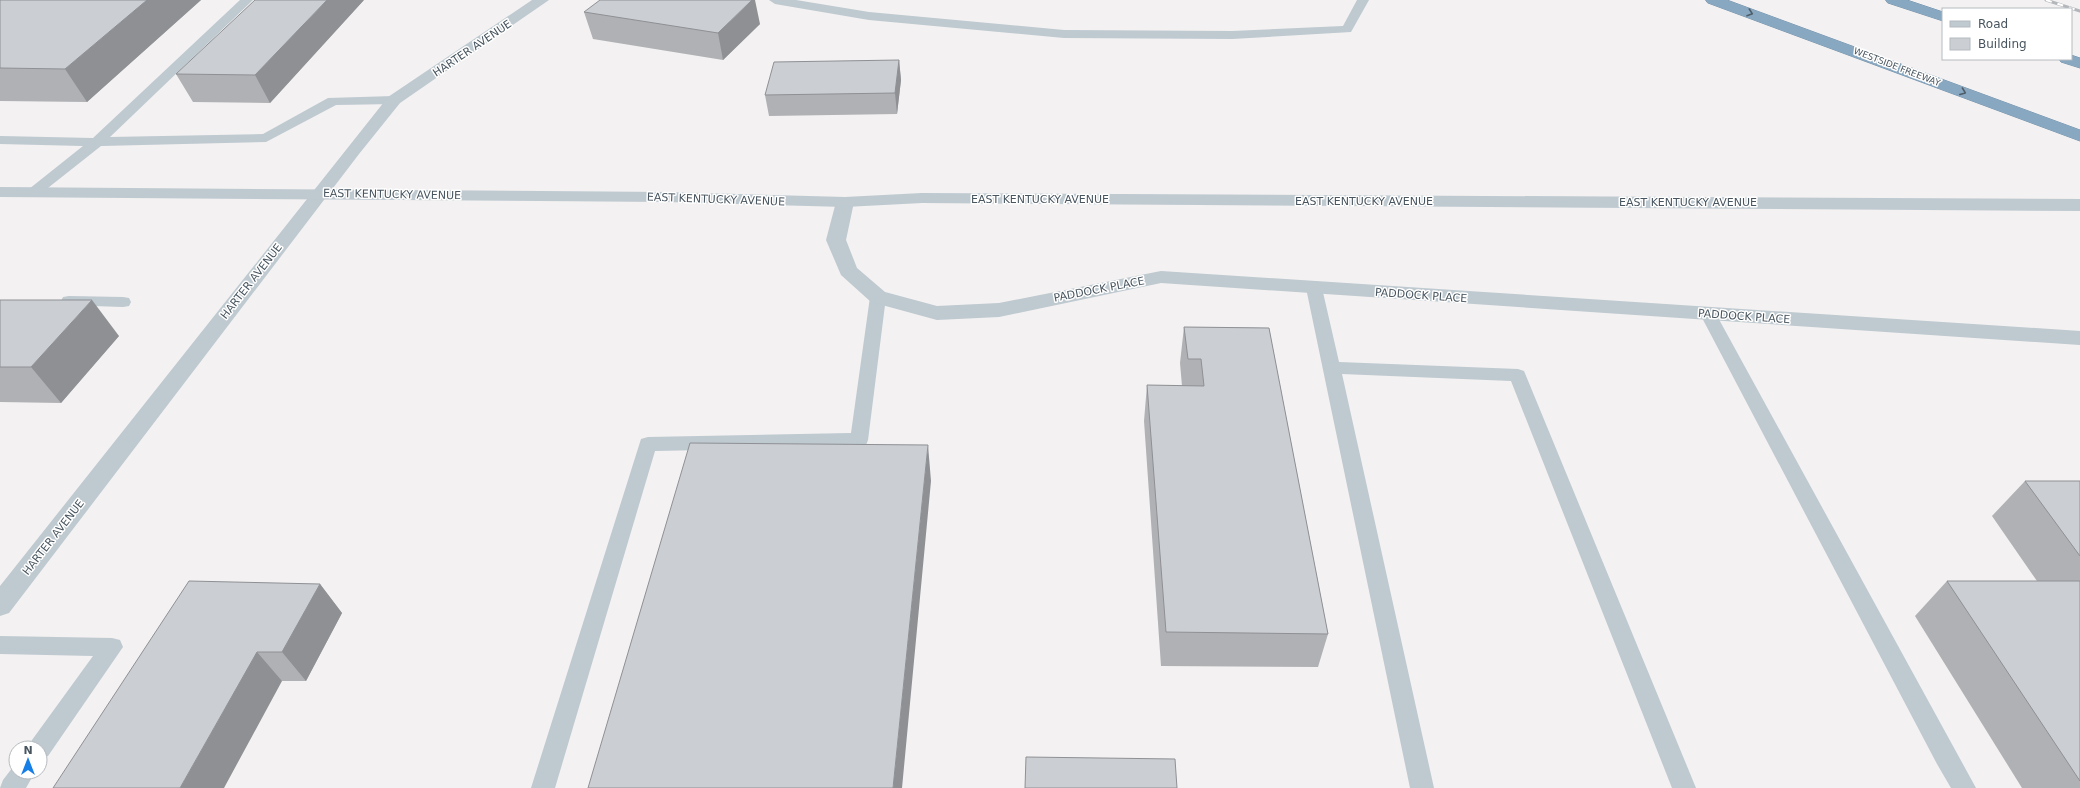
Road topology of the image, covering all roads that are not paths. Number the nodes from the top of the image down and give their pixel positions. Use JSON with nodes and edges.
{"nodes":[{"id":1,"x":247,"y":0,"type":"edge"},
{"id":2,"x":542,"y":0,"type":"edge"},
{"id":3,"x":775,"y":0,"type":"edge"},
{"id":4,"x":1364,"y":0,"type":"edge"},
{"id":5,"x":1713,"y":0,"type":"edge"},
{"id":6,"x":1893,"y":0,"type":"edge"},
{"id":7,"x":1942,"y":17,"type":"edge"},
{"id":8,"x":2070,"y":60,"type":"edge"},
{"id":9,"x":2080,"y":63,"type":"edge"},
{"id":10,"x":394,"y":100,"type":"junction"},
{"id":11,"x":2080,"y":136,"type":"edge"},
{"id":12,"x":0,"y":140,"type":"edge"},
{"id":13,"x":97,"y":142,"type":"junction"},
{"id":14,"x":0,"y":192,"type":"edge"},
{"id":15,"x":34,"y":192,"type":"junction"},
{"id":16,"x":319,"y":193,"type":"junction"},
{"id":17,"x":845,"y":202,"type":"junction"},
{"id":18,"x":2080,"y":205,"type":"edge"},
{"id":19,"x":1314,"y":288,"type":"junction"},
{"id":20,"x":878,"y":297,"type":"junction"},
{"id":21,"x":54,"y":301,"type":"edge"},
{"id":22,"x":123,"y":302,"type":"dead end"},
{"id":23,"x":1708,"y":314,"type":"junction"},
{"id":24,"x":2080,"y":338,"type":"edge"},
{"id":25,"x":1331,"y":368,"type":"junction"},
{"id":26,"x":2,"y":600,"type":"edge"},
{"id":27,"x":0,"y":645,"type":"edge"},
{"id":28,"x":46,"y":740,"type":"edge"},
{"id":29,"x":543,"y":788,"type":"edge"},
{"id":30,"x":1422,"y":788,"type":"edge"},
{"id":31,"x":1684,"y":788,"type":"edge"},
{"id":32,"x":1964,"y":788,"type":"edge"}],
"edges":[{"from":1,"to":13,"type":"lane"},
{"from":2,"to":10,"type":"street","name":"HARTER AVENUE"},
{"from":3,"to":4,"type":"lane"},
{"from":5,"to":11,"type":"highway","name":"WESTSIDE FREEWAY","one_way":true},
{"from":6,"to":7,"type":"highway"},
{"from":8,"to":9,"type":"highway"},
{"from":10,"to":13,"type":"lane"},
{"from":10,"to":16,"type":"street","name":"HARTER AVENUE"},
{"from":12,"to":13,"type":"lane"},
{"from":13,"to":15,"type":"lane"},
{"from":14,"to":15,"type":"street","name":"EAST KENTUCKY AVENUE"},
{"from":15,"to":16,"type":"street","name":"EAST KENTUCKY AVENUE"},
{"from":16,"to":17,"type":"street","name":"EAST KENTUCKY AVENUE"},
{"from":16,"to":26,"type":"street","name":"HARTER AVENUE"},
{"from":17,"to":18,"type":"street","name":"EAST KENTUCKY AVENUE"},
{"from":17,"to":20,"type":"street","name":"PADDOCK PLACE"},
{"from":19,"to":20,"type":"street","name":"PADDOCK PLACE"},
{"from":19,"to":23,"type":"street","name":"PADDOCK PLACE"},
{"from":19,"to":25,"type":"lane"},
{"from":20,"to":29,"type":"lane"},
{"from":21,"to":22,"type":"lane"},
{"from":23,"to":24,"type":"street","name":"PADDOCK PLACE"},
{"from":23,"to":32,"type":"lane"},
{"from":25,"to":30,"type":"lane"},
{"from":25,"to":31,"type":"lane"},
{"from":27,"to":28,"type":"lane"}]}
